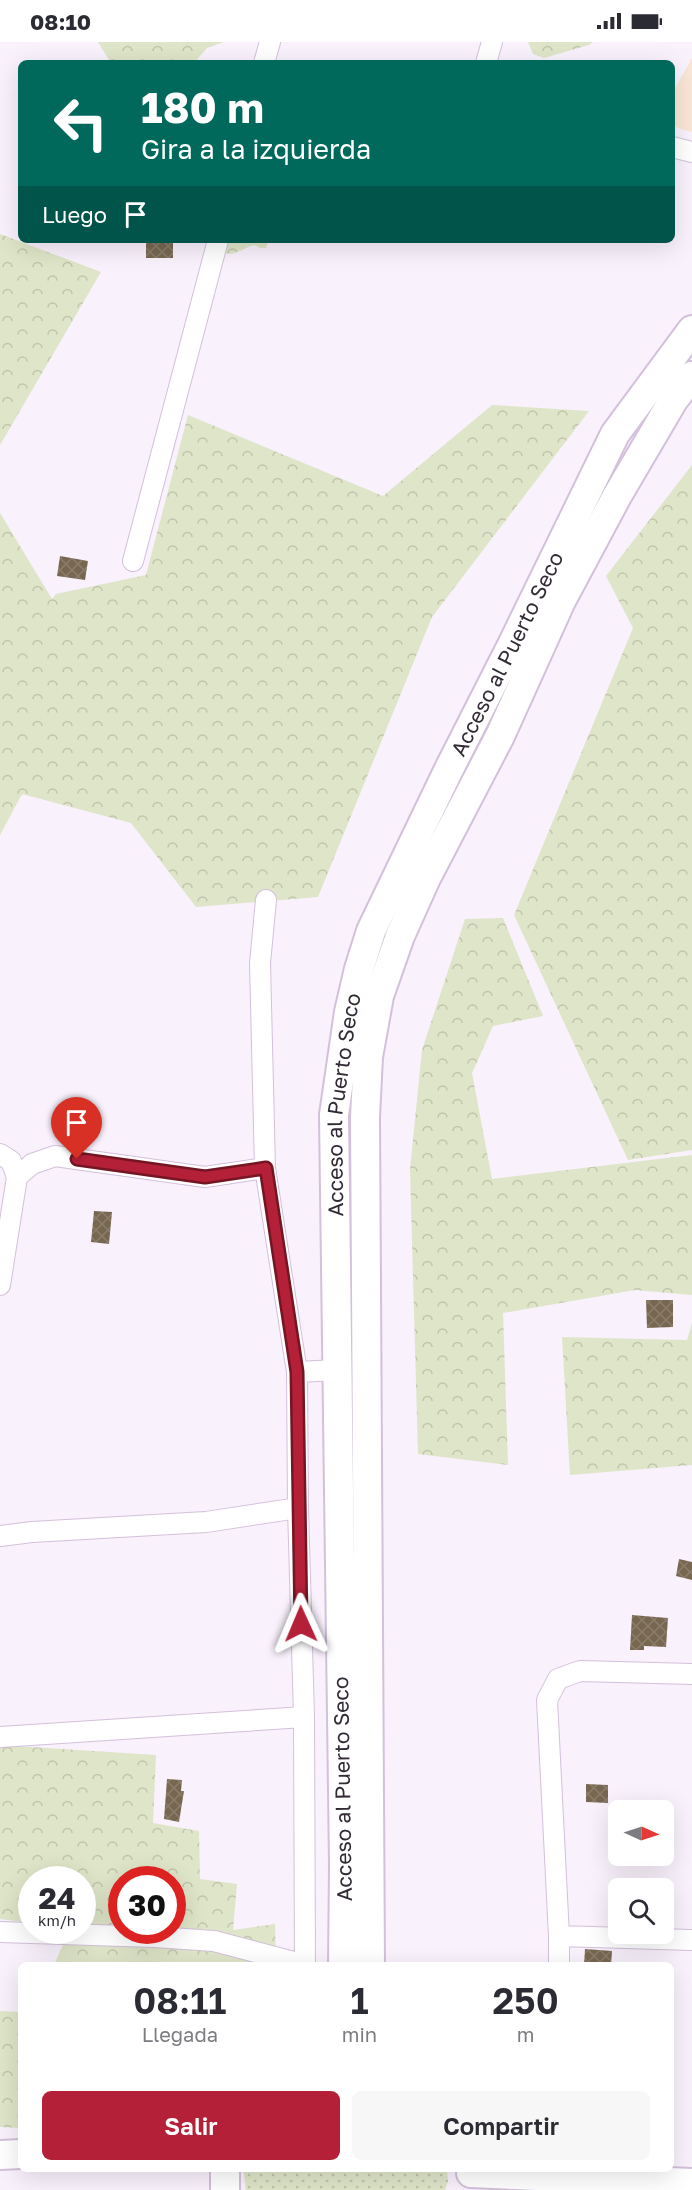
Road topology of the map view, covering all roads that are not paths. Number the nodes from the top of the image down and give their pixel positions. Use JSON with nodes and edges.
{"nodes":[{"id":1,"x":270,"y":42,"type":"edge"},
{"id":2,"x":492,"y":42,"type":"edge"},
{"id":3,"x":265,"y":60,"type":"edge"},
{"id":4,"x":487,"y":60,"type":"edge"},
{"id":5,"x":675,"y":148,"type":"edge"},
{"id":6,"x":692,"y":152,"type":"edge"},
{"id":7,"x":217,"y":243,"type":"edge"},
{"id":8,"x":692,"y":330,"type":"edge"},
{"id":9,"x":692,"y":376,"type":"edge"},
{"id":10,"x":133,"y":561,"type":"dead end"},
{"id":11,"x":266,"y":900,"type":"dead end"},
{"id":12,"x":0,"y":1154,"type":"edge"},
{"id":13,"x":266,"y":1168,"type":"junction"},
{"id":14,"x":16,"y":1177,"type":"junction"},
{"id":15,"x":0,"y":1285,"type":"edge"},
{"id":16,"x":337,"y":1370,"type":"junction"},
{"id":17,"x":297,"y":1372,"type":"junction"},
{"id":18,"x":298,"y":1508,"type":"junction"},
{"id":19,"x":0,"y":1536,"type":"edge"},
{"id":20,"x":692,"y":1674,"type":"edge"},
{"id":21,"x":304,"y":1717,"type":"junction"},
{"id":22,"x":0,"y":1737,"type":"edge"},
{"id":23,"x":0,"y":1932,"type":"edge"},
{"id":24,"x":560,"y":1936,"type":"junction"},
{"id":25,"x":692,"y":1940,"type":"edge"},
{"id":26,"x":294,"y":1962,"type":"edge"},
{"id":27,"x":305,"y":1962,"type":"edge"},
{"id":28,"x":343,"y":1962,"type":"edge"},
{"id":29,"x":370,"y":1962,"type":"edge"},
{"id":30,"x":559,"y":1962,"type":"edge"},
{"id":31,"x":18,"y":2154,"type":"edge"},
{"id":32,"x":0,"y":2155,"type":"edge"},
{"id":33,"x":225,"y":2172,"type":"edge"},
{"id":34,"x":556,"y":2173,"type":"edge"},
{"id":35,"x":470,"y":2177,"type":"edge"},
{"id":36,"x":692,"y":2183,"type":"edge"},
{"id":37,"x":225,"y":2190,"type":"edge"}],
"edges":[{"from":1,"to":3,"type":"street"},
{"from":2,"to":4,"type":"street"},
{"from":5,"to":6,"type":"street"},
{"from":7,"to":10,"type":"street"},
{"from":8,"to":16,"type":"main road","name":"Acceso al Puerto Seco"},
{"from":9,"to":29,"type":"main road","name":"Acceso al Puerto Seco"},
{"from":11,"to":13,"type":"street"},
{"from":12,"to":14,"type":"street"},
{"from":13,"to":14,"type":"street"},
{"from":13,"to":17,"type":"street"},
{"from":14,"to":15,"type":"street"},
{"from":16,"to":17,"type":"street"},
{"from":16,"to":28,"type":"main road","name":"Acceso al Puerto Seco"},
{"from":17,"to":18,"type":"street"},
{"from":18,"to":19,"type":"street"},
{"from":18,"to":21,"type":"street"},
{"from":20,"to":24,"type":"street"},
{"from":21,"to":22,"type":"street"},
{"from":21,"to":27,"type":"street"},
{"from":23,"to":26,"type":"street"},
{"from":24,"to":25,"type":"street"},
{"from":24,"to":30,"type":"street"},
{"from":31,"to":32,"type":"main road"},
{"from":33,"to":37,"type":"main road"},
{"from":34,"to":35,"type":"main road"},
{"from":34,"to":36,"type":"main road"}]}
